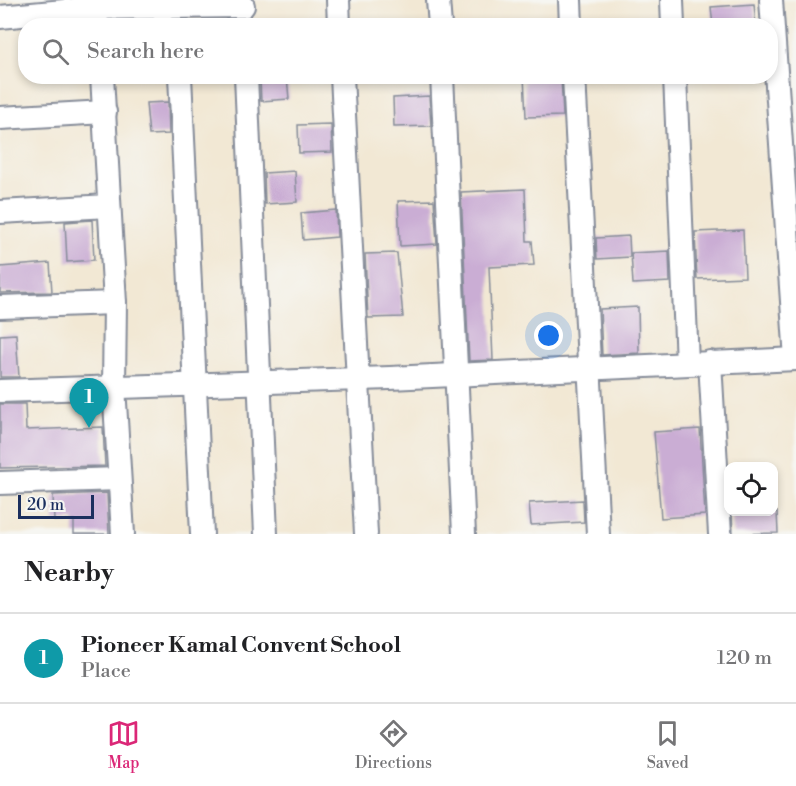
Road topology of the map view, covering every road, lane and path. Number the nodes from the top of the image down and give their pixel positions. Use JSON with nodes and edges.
{"nodes":[{"id":1,"x":338,"y":0,"type":"edge"},
{"id":2,"x":438,"y":0,"type":"edge"},
{"id":3,"x":570,"y":0,"type":"edge"},
{"id":4,"x":672,"y":0,"type":"edge"},
{"id":5,"x":771,"y":0,"type":"edge"},
{"id":6,"x":54,"y":7,"type":"edge"},
{"id":7,"x":243,"y":10,"type":"edge"},
{"id":8,"x":178,"y":16,"type":"edge"},
{"id":9,"x":0,"y":17,"type":"edge"},
{"id":10,"x":97,"y":17,"type":"edge"},
{"id":11,"x":339,"y":18,"type":"edge"},
{"id":12,"x":439,"y":18,"type":"edge"},
{"id":13,"x":571,"y":18,"type":"edge"},
{"id":14,"x":673,"y":18,"type":"edge"},
{"id":15,"x":772,"y":18,"type":"edge"},
{"id":16,"x":103,"y":84,"type":"edge"},
{"id":17,"x":180,"y":84,"type":"edge"},
{"id":18,"x":246,"y":84,"type":"edge"},
{"id":19,"x":342,"y":84,"type":"edge"},
{"id":20,"x":442,"y":84,"type":"edge"},
{"id":21,"x":574,"y":84,"type":"edge"},
{"id":22,"x":675,"y":84,"type":"edge"},
{"id":23,"x":777,"y":84,"type":"edge"},
{"id":24,"x":105,"y":112,"type":"junction"},
{"id":25,"x":0,"y":118,"type":"edge"},
{"id":26,"x":109,"y":206,"type":"junction"},
{"id":27,"x":0,"y":212,"type":"edge"},
{"id":28,"x":115,"y":303,"type":"junction"},
{"id":29,"x":0,"y":307,"type":"edge"},
{"id":30,"x":796,"y":359,"type":"edge"},
{"id":31,"x":710,"y":362,"type":"junction"},
{"id":32,"x":687,"y":363,"type":"junction"},
{"id":33,"x":588,"y":368,"type":"junction"},
{"id":34,"x":457,"y":375,"type":"junction"},
{"id":35,"x":357,"y":379,"type":"junction"},
{"id":36,"x":260,"y":382,"type":"junction"},
{"id":37,"x":194,"y":384,"type":"junction"},
{"id":38,"x":114,"y":386,"type":"junction"},
{"id":39,"x":0,"y":391,"type":"edge"},
{"id":40,"x":119,"y":479,"type":"junction"},
{"id":41,"x":0,"y":483,"type":"edge"},
{"id":42,"x":123,"y":534,"type":"edge"},
{"id":43,"x":201,"y":534,"type":"edge"},
{"id":44,"x":266,"y":534,"type":"edge"},
{"id":45,"x":366,"y":534,"type":"edge"},
{"id":46,"x":464,"y":534,"type":"edge"},
{"id":47,"x":598,"y":534,"type":"edge"},
{"id":48,"x":720,"y":534,"type":"edge"}],
"edges":[{"from":1,"to":11,"type":"street"},
{"from":2,"to":12,"type":"street"},
{"from":3,"to":13,"type":"street"},
{"from":4,"to":14,"type":"street"},
{"from":5,"to":15,"type":"street"},
{"from":6,"to":9,"type":"street"},
{"from":6,"to":10,"type":"street"},
{"from":7,"to":8,"type":"street"},
{"from":8,"to":10,"type":"street"},
{"from":16,"to":24,"type":"street"},
{"from":17,"to":37,"type":"street"},
{"from":18,"to":36,"type":"street"},
{"from":19,"to":35,"type":"street"},
{"from":20,"to":34,"type":"street"},
{"from":21,"to":33,"type":"street"},
{"from":22,"to":32,"type":"street"},
{"from":23,"to":30,"type":"street"},
{"from":24,"to":25,"type":"street"},
{"from":24,"to":26,"type":"street"},
{"from":26,"to":27,"type":"street"},
{"from":26,"to":28,"type":"street"},
{"from":28,"to":29,"type":"street"},
{"from":28,"to":38,"type":"street"},
{"from":30,"to":31,"type":"street"},
{"from":31,"to":32,"type":"street"},
{"from":31,"to":48,"type":"street"},
{"from":32,"to":33,"type":"street"},
{"from":33,"to":34,"type":"street"},
{"from":33,"to":47,"type":"street"},
{"from":34,"to":35,"type":"street"},
{"from":34,"to":46,"type":"street"},
{"from":35,"to":36,"type":"street"},
{"from":35,"to":45,"type":"street"},
{"from":36,"to":37,"type":"street"},
{"from":36,"to":44,"type":"street"},
{"from":37,"to":38,"type":"street"},
{"from":37,"to":43,"type":"street"},
{"from":38,"to":39,"type":"street"},
{"from":38,"to":40,"type":"street"},
{"from":40,"to":41,"type":"street"},
{"from":40,"to":42,"type":"street"}]}
